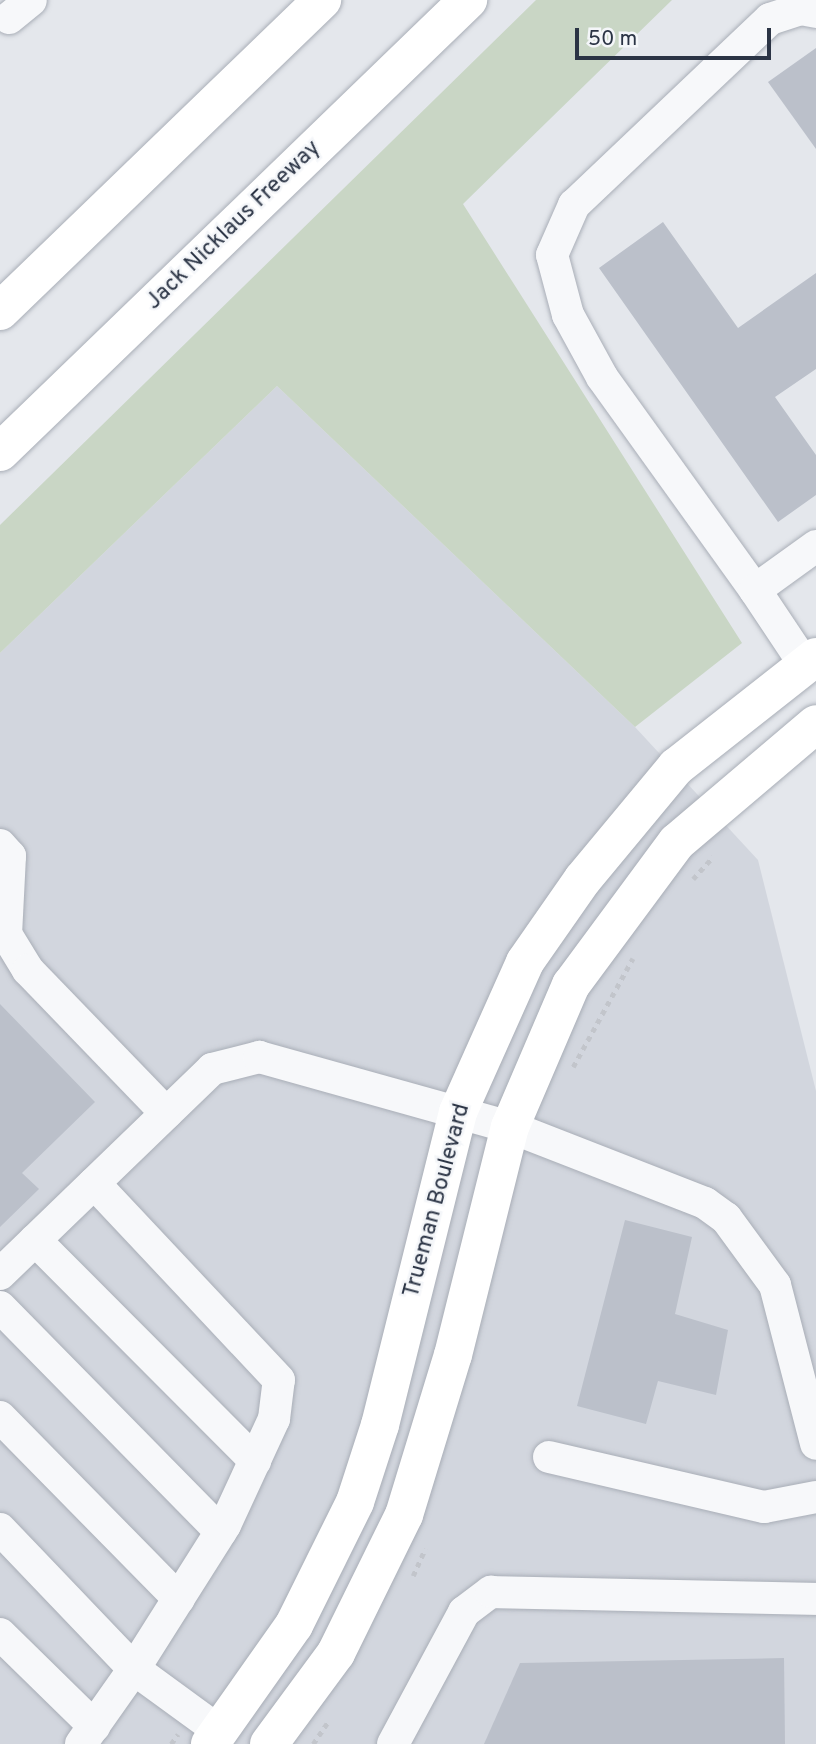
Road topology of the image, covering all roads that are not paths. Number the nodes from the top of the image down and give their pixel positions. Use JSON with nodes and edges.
{"nodes":[{"id":1,"x":322,"y":0,"type":"edge"},
{"id":2,"x":468,"y":0,"type":"edge"},
{"id":3,"x":816,"y":12,"type":"edge"},
{"id":4,"x":0,"y":311,"type":"edge"},
{"id":5,"x":78,"y":377,"type":"junction"},
{"id":6,"x":0,"y":453,"type":"edge"},
{"id":7,"x":0,"y":466,"type":"edge"},
{"id":8,"x":816,"y":546,"type":"edge"},
{"id":9,"x":755,"y":590,"type":"junction"},
{"id":10,"x":811,"y":661,"type":"edge"},
{"id":11,"x":816,"y":724,"type":"edge"},
{"id":12,"x":0,"y":845,"type":"edge"},
{"id":13,"x":458,"y":1112,"type":"junction"},
{"id":14,"x":166,"y":1113,"type":"junction"},
{"id":15,"x":510,"y":1127,"type":"junction"},
{"id":16,"x":94,"y":1183,"type":"junction"},
{"id":17,"x":35,"y":1240,"type":"junction"},
{"id":18,"x":0,"y":1274,"type":"edge"},
{"id":19,"x":0,"y":1307,"type":"edge"},
{"id":20,"x":0,"y":1417,"type":"edge"},
{"id":21,"x":816,"y":1444,"type":"edge"},
{"id":22,"x":550,"y":1457,"type":"dead end"},
{"id":23,"x":255,"y":1461,"type":"junction"},
{"id":24,"x":816,"y":1497,"type":"edge"},
{"id":25,"x":0,"y":1528,"type":"edge"},
{"id":26,"x":221,"y":1532,"type":"junction"},
{"id":27,"x":816,"y":1598,"type":"edge"},
{"id":28,"x":179,"y":1599,"type":"junction"},
{"id":29,"x":0,"y":1634,"type":"edge"},
{"id":30,"x":134,"y":1669,"type":"junction"},
{"id":31,"x":87,"y":1735,"type":"edge"},
{"id":32,"x":214,"y":1738,"type":"edge"},
{"id":33,"x":269,"y":1744,"type":"edge"},
{"id":34,"x":393,"y":1744,"type":"edge"}],
"edges":[{"from":1,"to":4,"type":"main road"},
{"from":2,"to":5,"type":"main road","name":"Jack Nicklaus Freeway"},
{"from":3,"to":9,"type":"lane"},
{"from":5,"to":6,"type":"main road","name":"Jack Nicklaus Freeway"},
{"from":5,"to":7,"type":"main road"},
{"from":8,"to":9,"type":"lane"},
{"from":9,"to":10,"type":"lane"},
{"from":10,"to":13,"type":"main road","name":"Trueman Boulevard"},
{"from":11,"to":15,"type":"main road"},
{"from":12,"to":14,"type":"lane"},
{"from":13,"to":14,"type":"lane"},
{"from":13,"to":15,"type":"lane"},
{"from":13,"to":32,"type":"main road","name":"Trueman Boulevard"},
{"from":14,"to":16,"type":"lane"},
{"from":15,"to":21,"type":"lane"},
{"from":15,"to":33,"type":"main road"},
{"from":16,"to":17,"type":"lane"},
{"from":16,"to":23,"type":"lane"},
{"from":17,"to":18,"type":"lane"},
{"from":17,"to":23,"type":"lane"},
{"from":19,"to":26,"type":"lane"},
{"from":20,"to":28,"type":"lane"},
{"from":22,"to":24,"type":"lane"},
{"from":23,"to":26,"type":"lane"},
{"from":25,"to":30,"type":"lane"},
{"from":26,"to":28,"type":"lane"},
{"from":27,"to":34,"type":"lane"},
{"from":28,"to":30,"type":"lane"},
{"from":29,"to":31,"type":"lane"},
{"from":30,"to":31,"type":"lane"},
{"from":30,"to":32,"type":"lane"}]}
